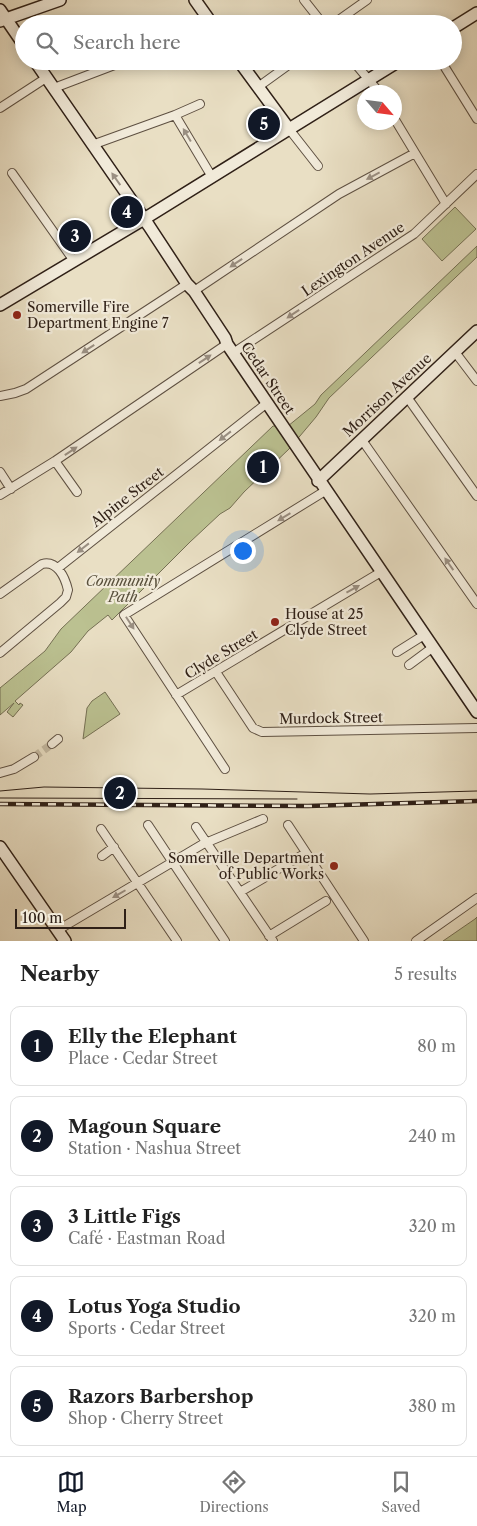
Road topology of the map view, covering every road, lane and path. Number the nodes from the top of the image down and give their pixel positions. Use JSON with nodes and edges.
{"nodes":[{"id":1,"x":60,"y":0,"type":"edge"},
{"id":2,"x":195,"y":0,"type":"edge"},
{"id":3,"x":304,"y":0,"type":"edge"},
{"id":4,"x":367,"y":0,"type":"edge"},
{"id":5,"x":477,"y":13,"type":"edge"},
{"id":6,"x":206,"y":15,"type":"edge"},
{"id":7,"x":316,"y":15,"type":"edge"},
{"id":8,"x":346,"y":15,"type":"edge"},
{"id":9,"x":2,"y":17,"type":"edge"},
{"id":10,"x":462,"y":22,"type":"edge"},
{"id":11,"x":15,"y":34,"type":"edge"},
{"id":12,"x":41,"y":70,"type":"edge"},
{"id":13,"x":101,"y":70,"type":"edge"},
{"id":14,"x":246,"y":70,"type":"edge"},
{"id":15,"x":281,"y":70,"type":"edge"},
{"id":16,"x":361,"y":70,"type":"edge"},
{"id":17,"x":385,"y":70,"type":"edge"},
{"id":18,"x":447,"y":70,"type":"edge"},
{"id":19,"x":46,"y":78,"type":"junction"},
{"id":20,"x":369,"y":80,"type":"junction"},
{"id":21,"x":373,"y":85,"type":"edge"},
{"id":22,"x":258,"y":86,"type":"junction"},
{"id":23,"x":54,"y":88,"type":"junction"},
{"id":24,"x":200,"y":104,"type":"dead end"},
{"id":25,"x":0,"y":108,"type":"edge"},
{"id":26,"x":175,"y":114,"type":"junction"},
{"id":27,"x":477,"y":119,"type":"edge"},
{"id":28,"x":289,"y":129,"type":"junction"},
{"id":29,"x":401,"y":130,"type":"edge"},
{"id":30,"x":92,"y":145,"type":"junction"},
{"id":31,"x":415,"y":152,"type":"junction"},
{"id":32,"x":318,"y":166,"type":"dead end"},
{"id":33,"x":12,"y":173,"type":"dead end"},
{"id":34,"x":477,"y":174,"type":"edge"},
{"id":35,"x":212,"y":177,"type":"junction"},
{"id":36,"x":446,"y":204,"type":"junction"},
{"id":37,"x":144,"y":219,"type":"junction"},
{"id":38,"x":74,"y":261,"type":"junction"},
{"id":39,"x":190,"y":288,"type":"junction"},
{"id":40,"x":2,"y":301,"type":"edge"},
{"id":41,"x":477,"y":331,"type":"edge"},
{"id":42,"x":230,"y":349,"type":"junction"},
{"id":43,"x":455,"y":352,"type":"junction"},
{"id":44,"x":477,"y":381,"type":"edge"},
{"id":45,"x":0,"y":396,"type":"edge"},
{"id":46,"x":407,"y":397,"type":"junction"},
{"id":47,"x":267,"y":403,"type":"junction"},
{"id":48,"x":362,"y":440,"type":"junction"},
{"id":49,"x":55,"y":462,"type":"junction"},
{"id":50,"x":0,"y":472,"type":"edge"},
{"id":51,"x":318,"y":481,"type":"junction"},
{"id":52,"x":11,"y":489,"type":"junction"},
{"id":53,"x":326,"y":491,"type":"junction"},
{"id":54,"x":78,"y":492,"type":"dead end"},
{"id":55,"x":0,"y":495,"type":"edge"},
{"id":56,"x":477,"y":496,"type":"edge"},
{"id":57,"x":58,"y":568,"type":"junction"},
{"id":58,"x":381,"y":572,"type":"junction"},
{"id":59,"x":0,"y":594,"type":"edge"},
{"id":60,"x":477,"y":604,"type":"edge"},
{"id":61,"x":424,"y":635,"type":"junction"},
{"id":62,"x":432,"y":648,"type":"junction"},
{"id":63,"x":397,"y":652,"type":"dead end"},
{"id":64,"x":0,"y":653,"type":"edge"},
{"id":65,"x":409,"y":665,"type":"dead end"},
{"id":66,"x":216,"y":672,"type":"junction"},
{"id":67,"x":176,"y":695,"type":"junction"},
{"id":68,"x":477,"y":712,"type":"edge"},
{"id":69,"x":477,"y":728,"type":"edge"},
{"id":70,"x":34,"y":757,"type":"tunnel mouth"},
{"id":71,"x":224,"y":769,"type":"dead end"},
{"id":72,"x":0,"y":774,"type":"edge"},
{"id":73,"x":263,"y":819,"type":"dead end"},
{"id":74,"x":148,"y":825,"type":"dead end"},
{"id":75,"x":288,"y":825,"type":"dead end"},
{"id":76,"x":196,"y":827,"type":"dead end"},
{"id":77,"x":101,"y":828,"type":"dead end"},
{"id":78,"x":207,"y":843,"type":"junction"},
{"id":79,"x":114,"y":847,"type":"junction"},
{"id":80,"x":0,"y":848,"type":"edge"},
{"id":81,"x":306,"y":853,"type":"junction"},
{"id":82,"x":102,"y":856,"type":"dead end"},
{"id":83,"x":172,"y":862,"type":"junction"},
{"id":84,"x":138,"y":883,"type":"junction"},
{"id":85,"x":240,"y":892,"type":"junction"},
{"id":86,"x":477,"y":898,"type":"edge"},
{"id":87,"x":326,"y":901,"type":"dead end"},
{"id":88,"x":58,"y":930,"type":"junction"},
{"id":89,"x":271,"y":939,"type":"edge"},
{"id":90,"x":65,"y":941,"type":"edge"},
{"id":91,"x":177,"y":941,"type":"edge"},
{"id":92,"x":225,"y":941,"type":"edge"},
{"id":93,"x":364,"y":941,"type":"edge"},
{"id":94,"x":416,"y":941,"type":"edge"}],
"edges":[{"from":1,"to":9,"type":"street"},
{"from":2,"to":6,"type":"street"},
{"from":3,"to":7,"type":"street"},
{"from":4,"to":8,"type":"street"},
{"from":5,"to":10,"type":"street"},
{"from":9,"to":11,"type":"street"},
{"from":12,"to":19,"type":"street","name":"Cedar Street"},
{"from":13,"to":23,"type":"street"},
{"from":14,"to":22,"type":"street"},
{"from":15,"to":22,"type":"street"},
{"from":16,"to":20,"type":"street"},
{"from":17,"to":20,"type":"street"},
{"from":18,"to":27,"type":"street"},
{"from":19,"to":23,"type":"street","name":"Cedar Street"},
{"from":19,"to":25,"type":"street"},
{"from":20,"to":21,"type":"street"},
{"from":20,"to":28,"type":"street"},
{"from":22,"to":28,"type":"street"},
{"from":23,"to":30,"type":"street","name":"Cedar Street"},
{"from":24,"to":26,"type":"street"},
{"from":26,"to":30,"type":"street"},
{"from":35,"to":26,"type":"street","one_way":true},
{"from":28,"to":32,"type":"street"},
{"from":28,"to":35,"type":"street"},
{"from":29,"to":31,"type":"street"},
{"from":37,"to":30,"type":"street","name":"Cedar Street","one_way":true},
{"from":31,"to":36,"type":"street"},
{"from":31,"to":39,"type":"street","one_way":true},
{"from":33,"to":38,"type":"street"},
{"from":34,"to":36,"type":"street","name":"Lexington Avenue"},
{"from":35,"to":37,"type":"street"},
{"from":36,"to":42,"type":"street","name":"Lexington Avenue","one_way":true},
{"from":37,"to":38,"type":"street"},
{"from":37,"to":39,"type":"street","name":"Cedar Street"},
{"from":38,"to":40,"type":"street"},
{"from":39,"to":42,"type":"street","name":"Cedar Street"},
{"from":39,"to":45,"type":"street","one_way":true},
{"from":41,"to":43,"type":"street","name":"Morrison Avenue"},
{"from":42,"to":47,"type":"street","name":"Cedar Street"},
{"from":49,"to":42,"type":"street","name":"Lexington Avenue","one_way":true},
{"from":43,"to":44,"type":"street"},
{"from":43,"to":46,"type":"street","name":"Morrison Avenue"},
{"from":46,"to":48,"type":"street","name":"Morrison Avenue"},
{"from":46,"to":56,"type":"street"},
{"from":47,"to":51,"type":"street","name":"Cedar Street"},
{"from":47,"to":57,"type":"street","name":"Alpine Street","one_way":true},
{"from":48,"to":51,"type":"street","name":"Morrison Avenue"},
{"from":60,"to":48,"type":"street","one_way":true},
{"from":49,"to":52,"type":"street","name":"Lexington Avenue"},
{"from":49,"to":54,"type":"street"},
{"from":50,"to":52,"type":"street"},
{"from":51,"to":53,"type":"street","name":"Cedar Street"},
{"from":52,"to":55,"type":"street","name":"Lexington Avenue"},
{"from":53,"to":58,"type":"street","name":"Cedar Street"},
{"from":53,"to":67,"type":"street","one_way":true},
{"from":57,"to":59,"type":"street"},
{"from":57,"to":64,"type":"street"},
{"from":58,"to":61,"type":"street","name":"Cedar Street"},
{"from":66,"to":58,"type":"street","name":"Clyde Street","one_way":true},
{"from":61,"to":62,"type":"street","name":"Cedar Street"},
{"from":61,"to":63,"type":"street"},
{"from":62,"to":65,"type":"street"},
{"from":62,"to":68,"type":"street","name":"Cedar Street"},
{"from":66,"to":67,"type":"street","name":"Clyde Street"},
{"from":66,"to":69,"type":"street","name":"Murdock Street"},
{"from":67,"to":71,"type":"street","name":"Clyde Street"},
{"from":70,"to":72,"type":"street"},
{"from":73,"to":78,"type":"street"},
{"from":74,"to":83,"type":"street"},
{"from":75,"to":81,"type":"street"},
{"from":76,"to":78,"type":"street"},
{"from":77,"to":79,"type":"street"},
{"from":78,"to":83,"type":"street"},
{"from":78,"to":85,"type":"street"},
{"from":79,"to":82,"type":"street"},
{"from":79,"to":84,"type":"street"},
{"from":80,"to":88,"type":"street"},
{"from":81,"to":85,"type":"street"},
{"from":81,"to":93,"type":"street"},
{"from":83,"to":84,"type":"street"},
{"from":83,"to":92,"type":"street"},
{"from":84,"to":88,"type":"street","one_way":true},
{"from":84,"to":91,"type":"street"},
{"from":85,"to":89,"type":"street"},
{"from":86,"to":94,"type":"street"},
{"from":87,"to":89,"type":"street"},
{"from":88,"to":90,"type":"street"}]}
